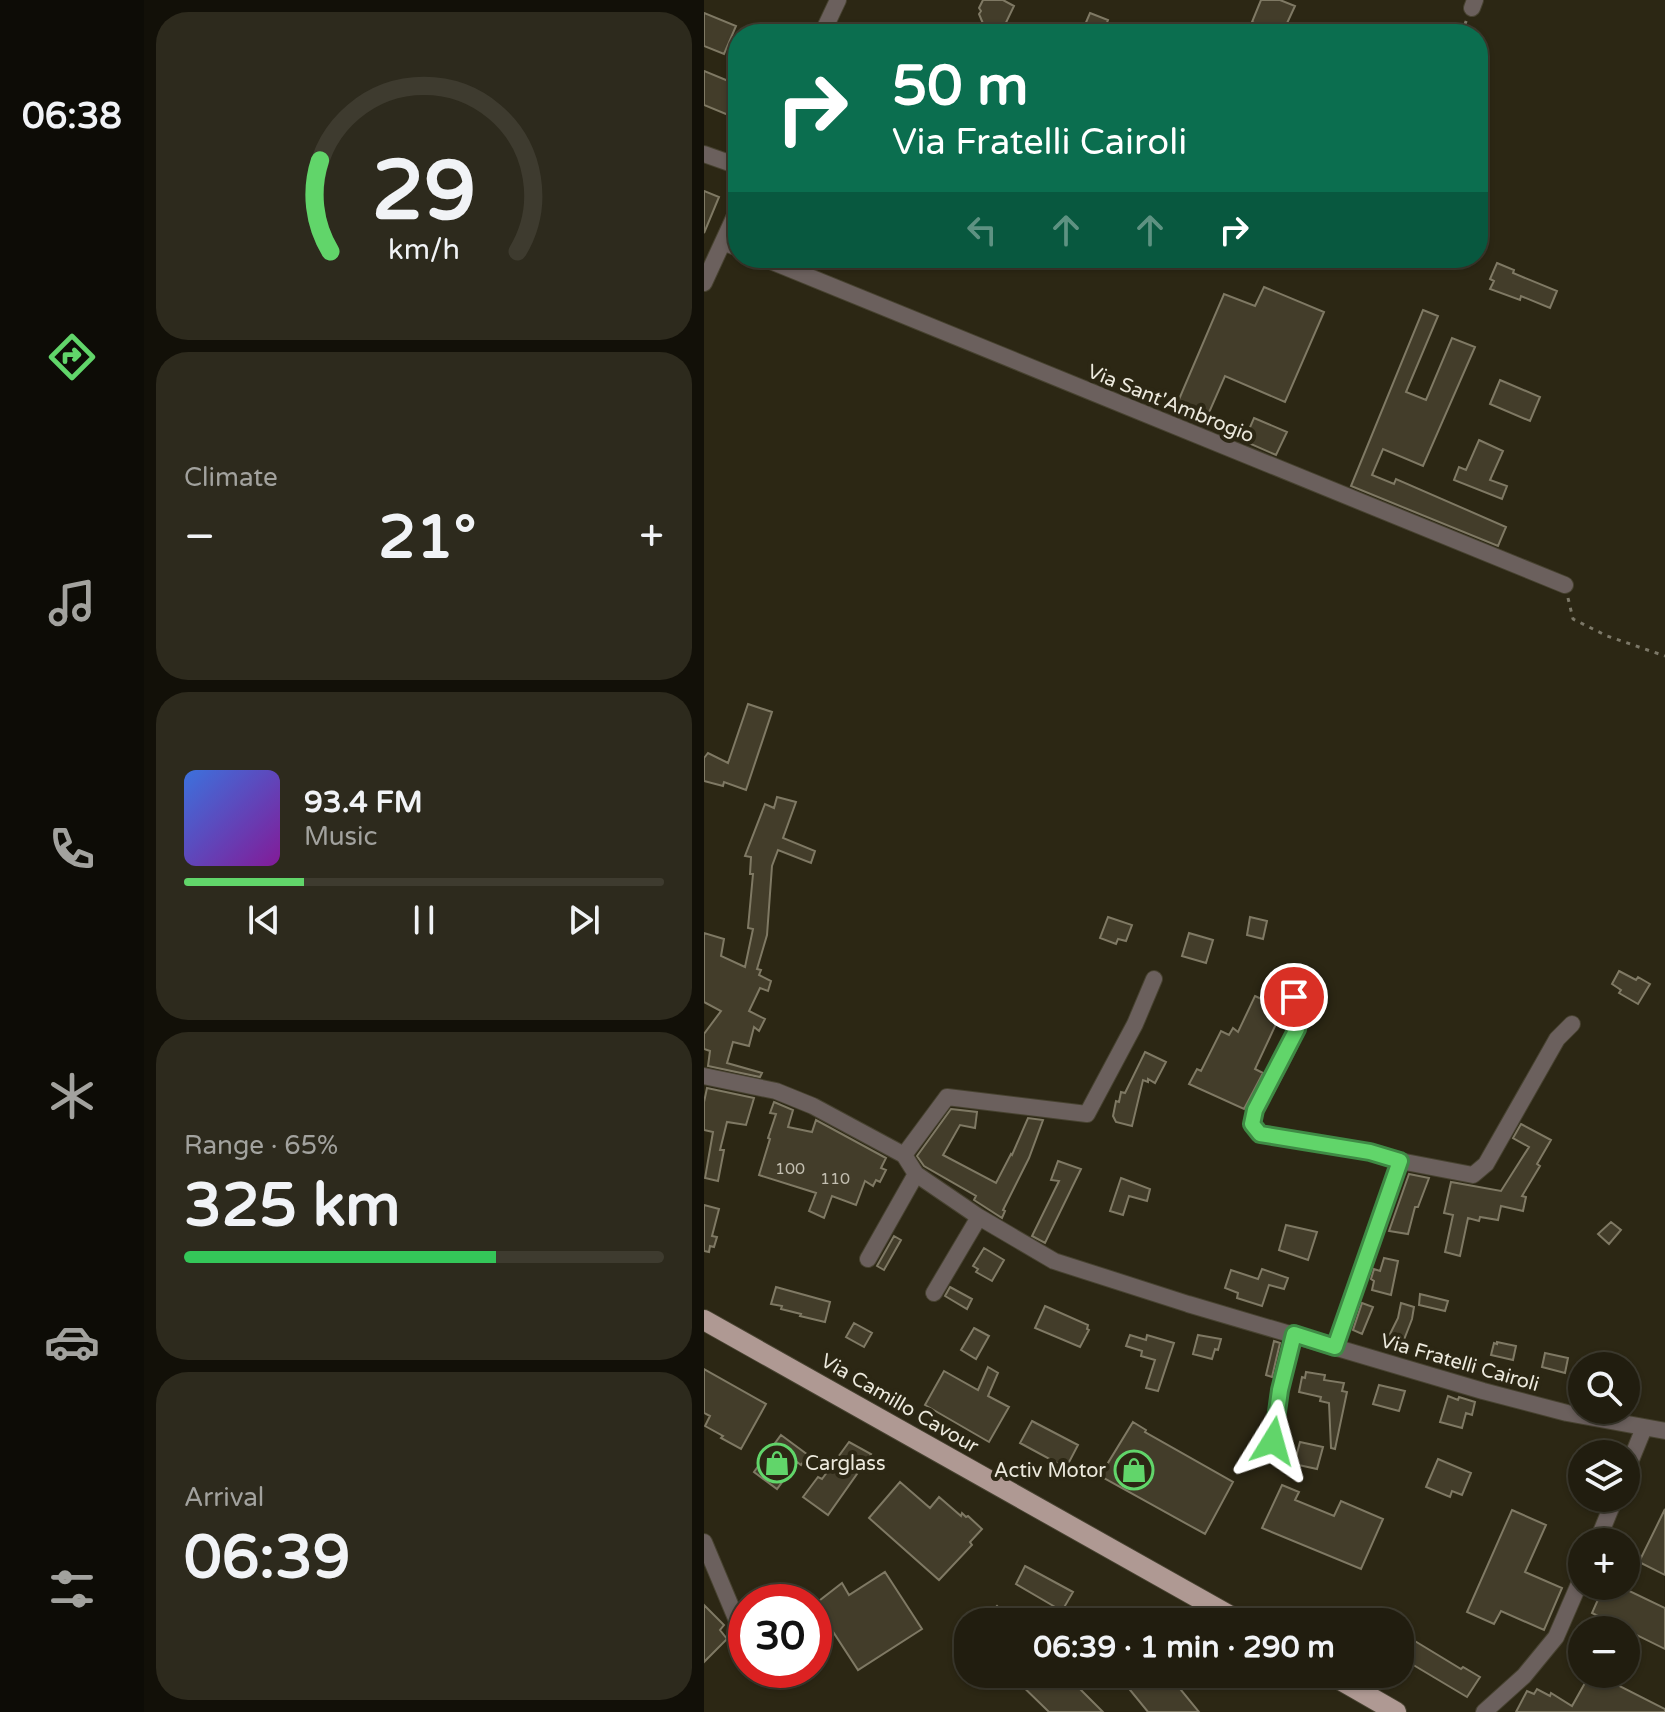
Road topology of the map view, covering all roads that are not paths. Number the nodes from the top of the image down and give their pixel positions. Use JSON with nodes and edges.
{"nodes":[{"id":1,"x":838,"y":0,"type":"edge"},
{"id":2,"x":827,"y":24,"type":"edge"},
{"id":3,"x":704,"y":154,"type":"edge"},
{"id":4,"x":728,"y":162,"type":"edge"},
{"id":5,"x":728,"y":248,"type":"edge"},
{"id":6,"x":788,"y":268,"type":"edge"},
{"id":7,"x":704,"y":283,"type":"edge"},
{"id":8,"x":1565,"y":585,"type":"road end"},
{"id":9,"x":1154,"y":979,"type":"dead end"},
{"id":10,"x":1278,"y":983,"type":"dead end"},
{"id":11,"x":1572,"y":1024,"type":"dead end"},
{"id":12,"x":704,"y":1076,"type":"edge"},
{"id":13,"x":904,"y":1155,"type":"junction"},
{"id":14,"x":1400,"y":1161,"type":"junction"},
{"id":15,"x":916,"y":1174,"type":"junction"},
{"id":16,"x":979,"y":1217,"type":"junction"},
{"id":17,"x":868,"y":1259,"type":"dead end"},
{"id":18,"x":934,"y":1293,"type":"dead end"},
{"id":19,"x":704,"y":1320,"type":"edge"},
{"id":20,"x":1294,"y":1334,"type":"junction"},
{"id":21,"x":1335,"y":1347,"type":"junction"},
{"id":22,"x":1644,"y":1428,"type":"junction"},
{"id":23,"x":1665,"y":1431,"type":"edge"},
{"id":24,"x":1639,"y":1440,"type":"edge"},
{"id":25,"x":1284,"y":1443,"type":"dead end"},
{"id":26,"x":704,"y":1542,"type":"edge"},
{"id":27,"x":728,"y":1599,"type":"edge"},
{"id":28,"x":1572,"y":1600,"type":"edge"},
{"id":29,"x":1216,"y":1608,"type":"edge"},
{"id":30,"x":1354,"y":1688,"type":"edge"},
{"id":31,"x":1396,"y":1712,"type":"edge"},
{"id":32,"x":1484,"y":1712,"type":"edge"}],
"edges":[{"from":1,"to":2,"type":"street"},
{"from":3,"to":4,"type":"street"},
{"from":5,"to":7,"type":"street"},
{"from":6,"to":8,"type":"street","name":"Via Sant'Ambrogio"},
{"from":9,"to":13,"type":"street"},
{"from":10,"to":14,"type":"street"},
{"from":11,"to":14,"type":"street"},
{"from":12,"to":13,"type":"street","name":"Via Fratelli Cairoli"},
{"from":13,"to":15,"type":"street","name":"Via Fratelli Cairoli"},
{"from":14,"to":21,"type":"street"},
{"from":15,"to":16,"type":"street","name":"Via Fratelli Cairoli"},
{"from":15,"to":17,"type":"street"},
{"from":16,"to":18,"type":"street"},
{"from":16,"to":20,"type":"street","name":"Via Fratelli Cairoli"},
{"from":19,"to":29,"type":"main road","name":"Via Camillo Cavour"},
{"from":20,"to":21,"type":"street","name":"Via Fratelli Cairoli"},
{"from":20,"to":25,"type":"street"},
{"from":21,"to":22,"type":"street","name":"Via Fratelli Cairoli"},
{"from":22,"to":23,"type":"street","name":"Via Fratelli Cairoli"},
{"from":22,"to":24,"type":"street"},
{"from":26,"to":27,"type":"street"},
{"from":28,"to":32,"type":"street"},
{"from":30,"to":31,"type":"main road"}]}
